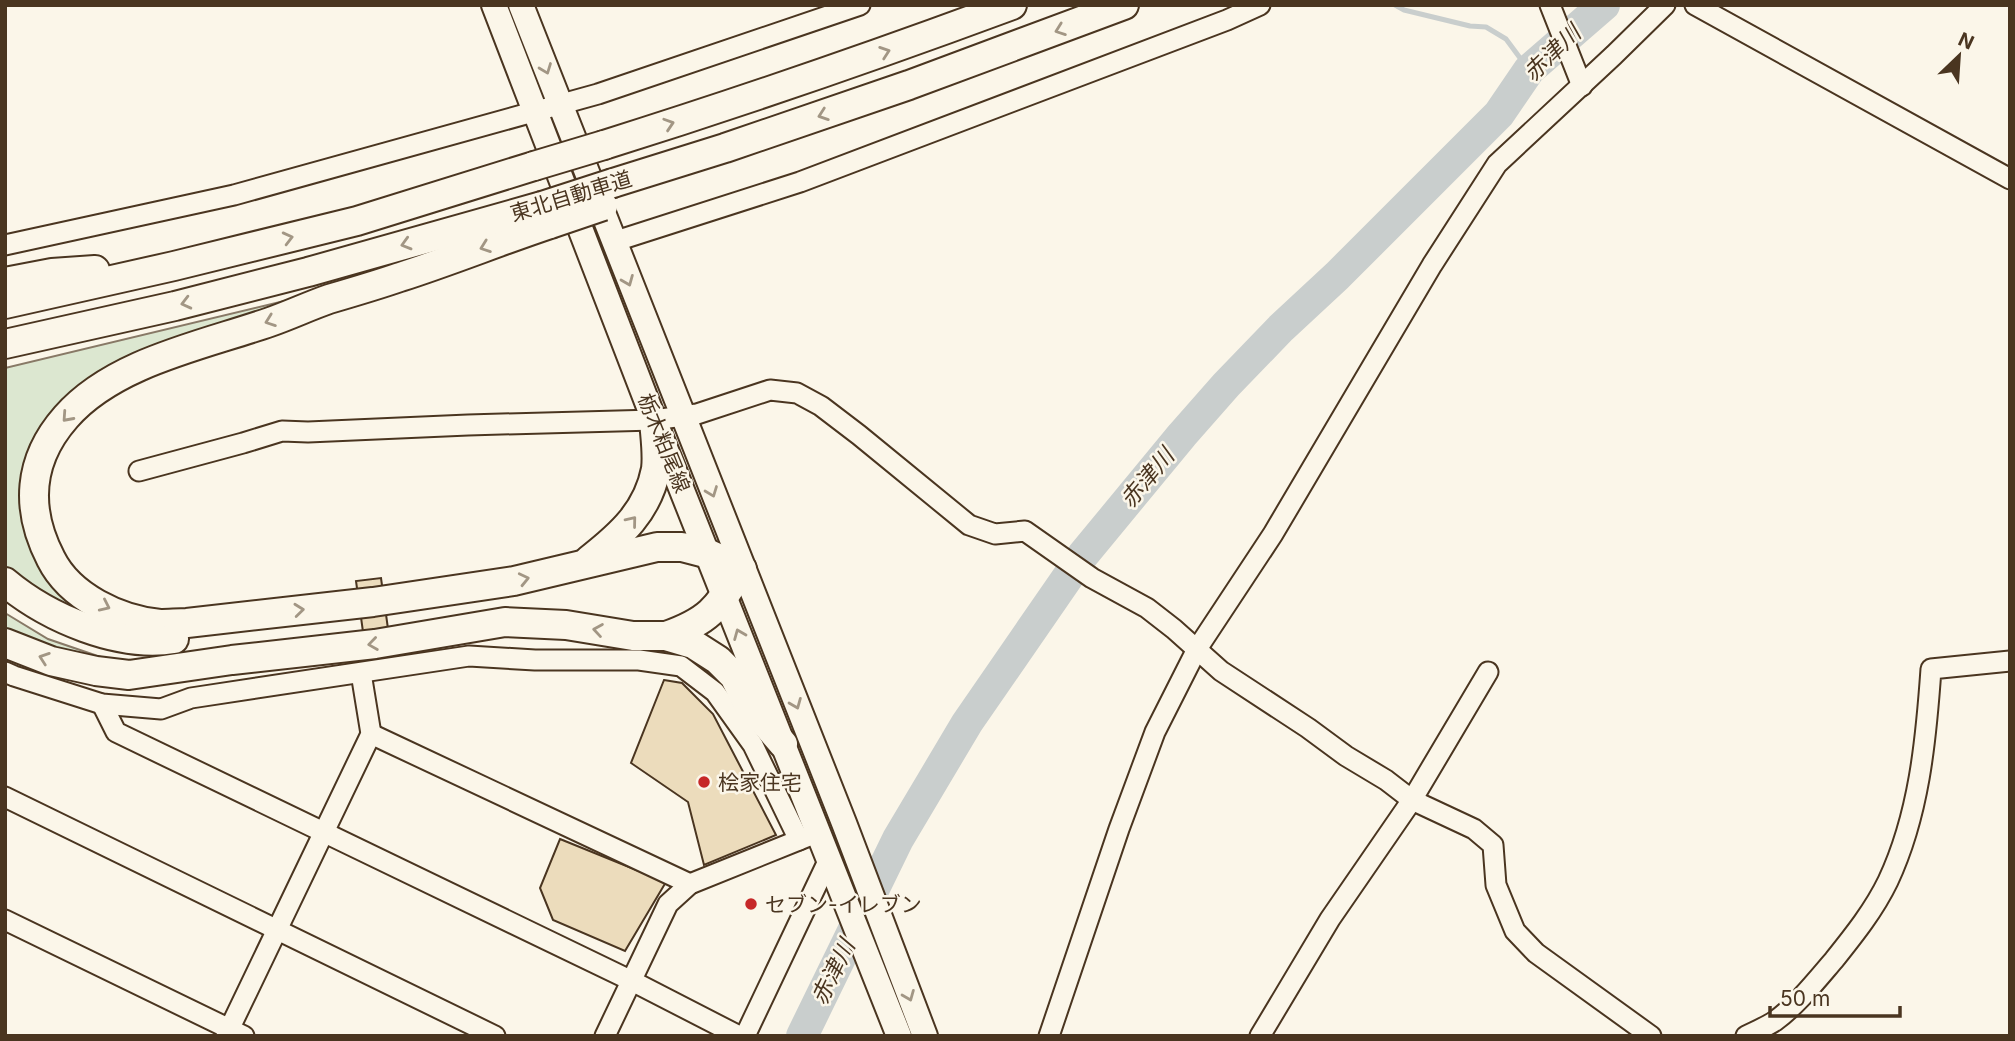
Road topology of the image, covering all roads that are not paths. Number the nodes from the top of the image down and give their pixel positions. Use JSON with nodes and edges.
{"nodes":[{"id":1,"x":494,"y":5,"type":"edge"},
{"id":2,"x":521,"y":5,"type":"edge"},
{"id":3,"x":860,"y":5,"type":"edge"},
{"id":4,"x":1012,"y":5,"type":"edge"},
{"id":5,"x":1124,"y":5,"type":"edge"},
{"id":6,"x":1259,"y":5,"type":"edge"},
{"id":7,"x":1550,"y":5,"type":"edge"},
{"id":8,"x":1665,"y":5,"type":"edge"},
{"id":9,"x":1695,"y":5,"type":"edge"},
{"id":10,"x":1582,"y":86,"type":"junction"},
{"id":11,"x":560,"y":104,"type":"junction"},
{"id":12,"x":536,"y":111,"type":"junction"},
{"id":13,"x":2010,"y":179,"type":"edge"},
{"id":14,"x":546,"y":215,"type":"junction"},
{"id":15,"x":613,"y":242,"type":"junction"},
{"id":16,"x":5,"y":245,"type":"edge"},
{"id":17,"x":174,"y":266,"type":"junction"},
{"id":18,"x":5,"y":282,"type":"edge"},
{"id":19,"x":5,"y":304,"type":"edge"},
{"id":20,"x":5,"y":344,"type":"edge"},
{"id":21,"x":668,"y":418,"type":"junction"},
{"id":22,"x":139,"y":471,"type":"dead end"},
{"id":23,"x":709,"y":554,"type":"junction"},
{"id":24,"x":581,"y":566,"type":"junction"},
{"id":25,"x":742,"y":569,"type":"junction"},
{"id":26,"x":5,"y":582,"type":"edge"},
{"id":27,"x":724,"y":596,"type":"junction"},
{"id":28,"x":5,"y":600,"type":"edge"},
{"id":29,"x":231,"y":618,"type":"junction"},
{"id":30,"x":666,"y":636,"type":"junction"},
{"id":31,"x":5,"y":643,"type":"edge"},
{"id":32,"x":1197,"y":649,"type":"junction"},
{"id":33,"x":232,"y":660,"type":"junction"},
{"id":34,"x":2010,"y":661,"type":"edge"},
{"id":35,"x":5,"y":671,"type":"edge"},
{"id":36,"x":1488,"y":672,"type":"dead end"},
{"id":37,"x":361,"y":673,"type":"junction"},
{"id":38,"x":102,"y":704,"type":"junction"},
{"id":39,"x":370,"y":734,"type":"junction"},
{"id":40,"x":783,"y":744,"type":"junction"},
{"id":41,"x":5,"y":797,"type":"edge"},
{"id":42,"x":1412,"y":800,"type":"junction"},
{"id":43,"x":844,"y":823,"type":"junction"},
{"id":44,"x":323,"y":833,"type":"junction"},
{"id":45,"x":808,"y":837,"type":"junction"},
{"id":46,"x":832,"y":869,"type":"junction"},
{"id":47,"x":690,"y":884,"type":"junction"},
{"id":48,"x":5,"y":920,"type":"edge"},
{"id":49,"x":277,"y":928,"type":"junction"},
{"id":50,"x":632,"y":981,"type":"junction"},
{"id":51,"x":233,"y":1033,"type":"edge"},
{"id":52,"x":495,"y":1036,"type":"edge"},
{"id":53,"x":605,"y":1036,"type":"edge"},
{"id":54,"x":740,"y":1036,"type":"edge"},
{"id":55,"x":746,"y":1036,"type":"edge"},
{"id":56,"x":899,"y":1036,"type":"edge"},
{"id":57,"x":925,"y":1036,"type":"edge"},
{"id":58,"x":1049,"y":1036,"type":"edge"},
{"id":59,"x":1260,"y":1036,"type":"edge"},
{"id":60,"x":1651,"y":1036,"type":"edge"},
{"id":61,"x":1746,"y":1036,"type":"edge"}],
"edges":[{"from":1,"to":12,"type":"main road","name":"栃木粕尾線"},
{"from":2,"to":11,"type":"main road","name":"栃木粕尾線","one_way":true},
{"from":3,"to":11,"type":"street"},
{"from":17,"to":4,"type":"highway","name":"東北自動車道","one_way":true,"bridge":true},
{"from":5,"to":14,"type":"highway","name":"東北自動車道","one_way":true,"bridge":true},
{"from":6,"to":15,"type":"street"},
{"from":7,"to":10,"type":"street"},
{"from":8,"to":10,"type":"street"},
{"from":9,"to":13,"type":"street"},
{"from":10,"to":32,"type":"street"},
{"from":11,"to":12,"type":"street"},
{"from":11,"to":15,"type":"main road","name":"栃木粕尾線"},
{"from":12,"to":16,"type":"street"},
{"from":12,"to":21,"type":"main road","name":"栃木粕尾線"},
{"from":14,"to":20,"type":"highway","name":"東北自動車道","one_way":true},
{"from":14,"to":29,"type":"highway","one_way":true},
{"from":15,"to":21,"type":"main road","name":"栃木粕尾線","one_way":true},
{"from":17,"to":18,"type":"highway"},
{"from":17,"to":19,"type":"highway","name":"東北自動車道"},
{"from":21,"to":22,"type":"street"},
{"from":21,"to":23,"type":"main road","name":"栃木粕尾線"},
{"from":24,"to":21,"type":"highway","one_way":true},
{"from":21,"to":25,"type":"main road","name":"栃木粕尾線","one_way":true},
{"from":21,"to":32,"type":"street"},
{"from":23,"to":24,"type":"highway"},
{"from":23,"to":25,"type":"highway"},
{"from":23,"to":27,"type":"main road","name":"栃木粕尾線"},
{"from":29,"to":24,"type":"highway","one_way":true},
{"from":25,"to":27,"type":"highway"},
{"from":25,"to":43,"type":"main road","name":"栃木粕尾線","one_way":true},
{"from":26,"to":29,"type":"highway"},
{"from":27,"to":30,"type":"highway"},
{"from":40,"to":27,"type":"main road","name":"栃木粕尾線","one_way":true},
{"from":28,"to":33,"type":"highway"},
{"from":30,"to":33,"type":"highway","one_way":true},
{"from":30,"to":40,"type":"highway"},
{"from":33,"to":31,"type":"highway","one_way":true},
{"from":32,"to":42,"type":"street"},
{"from":32,"to":58,"type":"street"},
{"from":34,"to":61,"type":"street"},
{"from":35,"to":38,"type":"street"},
{"from":36,"to":42,"type":"street"},
{"from":37,"to":38,"type":"street"},
{"from":37,"to":39,"type":"street"},
{"from":37,"to":45,"type":"street"},
{"from":38,"to":44,"type":"street"},
{"from":39,"to":44,"type":"street"},
{"from":39,"to":47,"type":"street"},
{"from":40,"to":45,"type":"main road","name":"栃木粕尾線"},
{"from":41,"to":49,"type":"street"},
{"from":42,"to":59,"type":"street"},
{"from":42,"to":60,"type":"street"},
{"from":43,"to":45,"type":"street"},
{"from":43,"to":57,"type":"main road","name":"栃木粕尾線","one_way":true},
{"from":44,"to":49,"type":"street"},
{"from":44,"to":50,"type":"street"},
{"from":45,"to":46,"type":"main road","name":"栃木粕尾線"},
{"from":45,"to":47,"type":"street"},
{"from":46,"to":55,"type":"street"},
{"from":46,"to":56,"type":"main road","name":"栃木粕尾線"},
{"from":47,"to":50,"type":"street"},
{"from":48,"to":51,"type":"street"},
{"from":49,"to":51,"type":"street"},
{"from":49,"to":52,"type":"street"},
{"from":50,"to":53,"type":"street"},
{"from":50,"to":54,"type":"street"}]}
